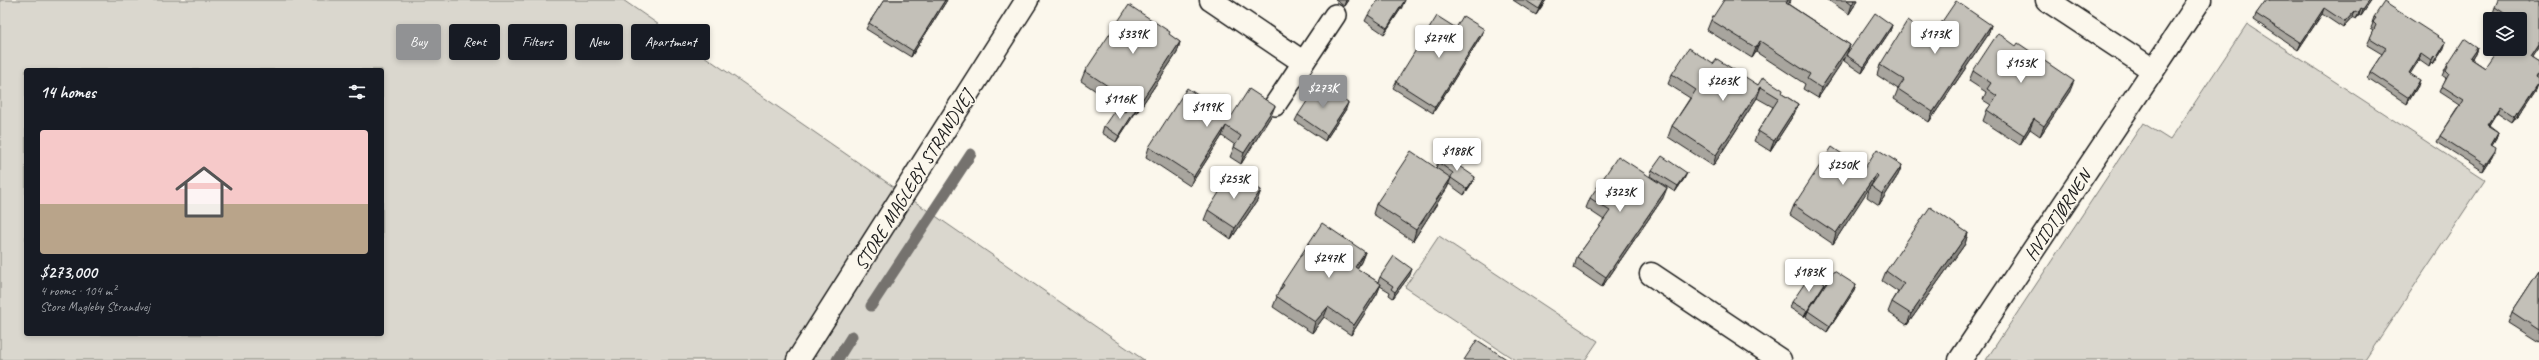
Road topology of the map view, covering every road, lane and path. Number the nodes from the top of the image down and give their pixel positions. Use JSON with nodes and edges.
{"nodes":[{"id":1,"x":1027,"y":0,"type":"edge"},
{"id":2,"x":1211,"y":0,"type":"edge"},
{"id":3,"x":2046,"y":0,"type":"edge"},
{"id":4,"x":2200,"y":0,"type":"edge"},
{"id":5,"x":1335,"y":15,"type":"dead end"},
{"id":6,"x":1303,"y":62,"type":"junction"},
{"id":7,"x":2153,"y":70,"type":"junction"},
{"id":8,"x":1275,"y":104,"type":"edge"},
{"id":9,"x":1651,"y":274,"type":"dead end"},
{"id":10,"x":798,"y":360,"type":"edge"},
{"id":11,"x":1780,"y":360,"type":"edge"},
{"id":12,"x":1960,"y":360,"type":"edge"}],
"edges":[{"from":1,"to":10,"type":"street","name":"STORE MAGLEBY STRANDVEJ"},
{"from":2,"to":6,"type":"street"},
{"from":3,"to":7,"type":"street"},
{"from":4,"to":7,"type":"street","name":"HVIDTJØRNEN"},
{"from":5,"to":6,"type":"lane"},
{"from":6,"to":8,"type":"lane"},
{"from":7,"to":12,"type":"street","name":"HVIDTJØRNEN"},
{"from":9,"to":11,"type":"street"}]}
